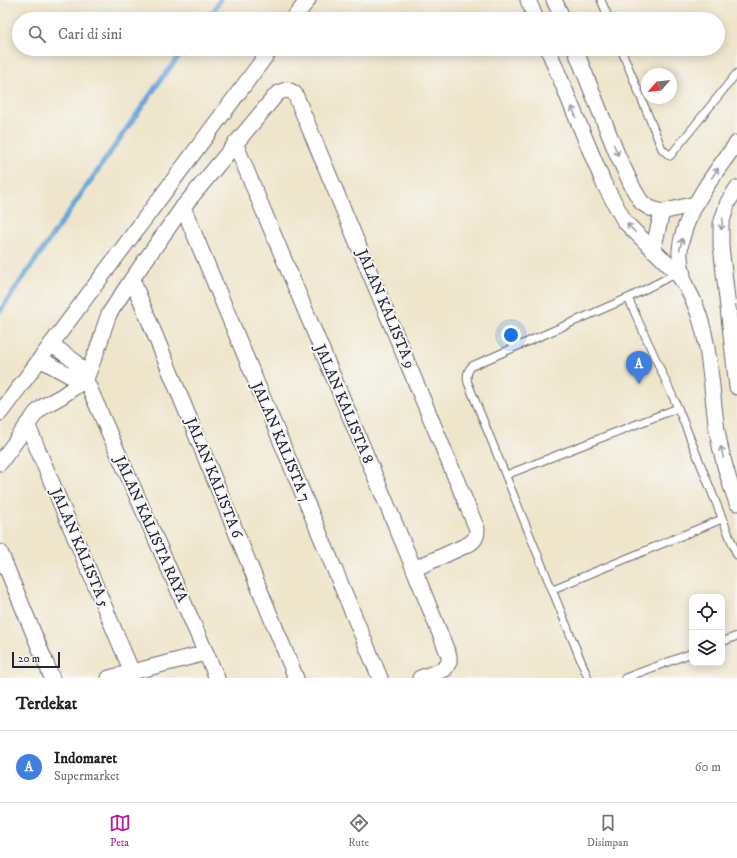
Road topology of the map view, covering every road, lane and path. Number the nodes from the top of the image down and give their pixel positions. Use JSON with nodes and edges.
{"nodes":[{"id":1,"x":308,"y":0,"type":"edge"},
{"id":2,"x":528,"y":0,"type":"edge"},
{"id":3,"x":554,"y":0,"type":"edge"},
{"id":4,"x":601,"y":0,"type":"edge"},
{"id":5,"x":299,"y":12,"type":"edge"},
{"id":6,"x":533,"y":12,"type":"edge"},
{"id":7,"x":560,"y":12,"type":"edge"},
{"id":8,"x":606,"y":12,"type":"edge"},
{"id":9,"x":266,"y":56,"type":"edge"},
{"id":10,"x":551,"y":56,"type":"edge"},
{"id":11,"x":578,"y":56,"type":"edge"},
{"id":12,"x":624,"y":56,"type":"edge"},
{"id":13,"x":737,"y":73,"type":"edge"},
{"id":14,"x":737,"y":143,"type":"edge"},
{"id":15,"x":235,"y":144,"type":"junction"},
{"id":16,"x":737,"y":188,"type":"edge"},
{"id":17,"x":695,"y":204,"type":"junction"},
{"id":18,"x":183,"y":207,"type":"junction"},
{"id":19,"x":662,"y":212,"type":"junction"},
{"id":20,"x":653,"y":250,"type":"junction"},
{"id":21,"x":681,"y":278,"type":"junction"},
{"id":22,"x":132,"y":279,"type":"junction"},
{"id":23,"x":628,"y":298,"type":"junction"},
{"id":24,"x":51,"y":344,"type":"junction"},
{"id":25,"x":40,"y":359,"type":"junction"},
{"id":26,"x":736,"y":365,"type":"edge"},
{"id":27,"x":86,"y":379,"type":"junction"},
{"id":28,"x":737,"y":387,"type":"edge"},
{"id":29,"x":678,"y":408,"type":"junction"},
{"id":30,"x":0,"y":413,"type":"edge"},
{"id":31,"x":27,"y":424,"type":"junction"},
{"id":32,"x":0,"y":464,"type":"edge"},
{"id":33,"x":506,"y":475,"type":"junction"},
{"id":34,"x":737,"y":503,"type":"edge"},
{"id":35,"x":722,"y":519,"type":"junction"},
{"id":36,"x":0,"y":552,"type":"edge"},
{"id":37,"x":737,"y":555,"type":"edge"},
{"id":38,"x":414,"y":569,"type":"junction"},
{"id":39,"x":553,"y":588,"type":"junction"},
{"id":40,"x":737,"y":636,"type":"edge"},
{"id":41,"x":725,"y":641,"type":"edge"},
{"id":42,"x":206,"y":653,"type":"junction"},
{"id":43,"x":689,"y":654,"type":"edge"},
{"id":44,"x":132,"y":672,"type":"junction"},
{"id":45,"x":52,"y":678,"type":"edge"},
{"id":46,"x":110,"y":678,"type":"edge"},
{"id":47,"x":217,"y":678,"type":"edge"},
{"id":48,"x":296,"y":678,"type":"edge"},
{"id":49,"x":380,"y":678,"type":"edge"},
{"id":50,"x":420,"y":678,"type":"edge"},
{"id":51,"x":588,"y":678,"type":"edge"},
{"id":52,"x":625,"y":678,"type":"edge"}],
"edges":[{"from":1,"to":5,"type":"street"},
{"from":2,"to":6,"type":"street"},
{"from":3,"to":7,"type":"street"},
{"from":4,"to":8,"type":"lane"},
{"from":9,"to":24,"type":"street"},
{"from":20,"to":10,"type":"street","one_way":true},
{"from":11,"to":19,"type":"street","one_way":true},
{"from":12,"to":13,"type":"lane"},
{"from":17,"to":14,"type":"street","one_way":true},
{"from":15,"to":18,"type":"street"},
{"from":15,"to":38,"type":"street","name":"JALAN KALISTA 8"},
{"from":15,"to":38,"type":"street","name":"JALAN KALISTA 9"},
{"from":16,"to":26,"type":"street","one_way":true},
{"from":17,"to":19,"type":"street"},
{"from":21,"to":17,"type":"street","one_way":true},
{"from":18,"to":22,"type":"street"},
{"from":18,"to":49,"type":"street","name":"JALAN KALISTA 7"},
{"from":19,"to":20,"type":"street"},
{"from":20,"to":21,"type":"street"},
{"from":21,"to":23,"type":"lane"},
{"from":34,"to":21,"type":"street","one_way":true},
{"from":22,"to":27,"type":"street"},
{"from":22,"to":48,"type":"street","name":"JALAN KALISTA 6"},
{"from":23,"to":29,"type":"lane"},
{"from":23,"to":33,"type":"lane"},
{"from":24,"to":25,"type":"street"},
{"from":24,"to":27,"type":"street","name":"JALAN KALISTA RAYA"},
{"from":25,"to":27,"type":"street"},
{"from":25,"to":30,"type":"street"},
{"from":26,"to":28,"type":"street"},
{"from":27,"to":31,"type":"street"},
{"from":27,"to":42,"type":"street","name":"JALAN KALISTA RAYA"},
{"from":29,"to":33,"type":"lane"},
{"from":29,"to":35,"type":"lane"},
{"from":31,"to":32,"type":"street"},
{"from":31,"to":44,"type":"street","name":"JALAN KALISTA 5"},
{"from":33,"to":39,"type":"lane"},
{"from":35,"to":37,"type":"lane"},
{"from":35,"to":39,"type":"lane"},
{"from":36,"to":45,"type":"street"},
{"from":38,"to":50,"type":"street","name":"JALAN KALISTA 8"},
{"from":39,"to":51,"type":"lane"},
{"from":40,"to":41,"type":"lane"},
{"from":42,"to":44,"type":"street"},
{"from":42,"to":47,"type":"street","name":"JALAN KALISTA RAYA"},
{"from":43,"to":52,"type":"lane"},
{"from":44,"to":46,"type":"street"}]}
